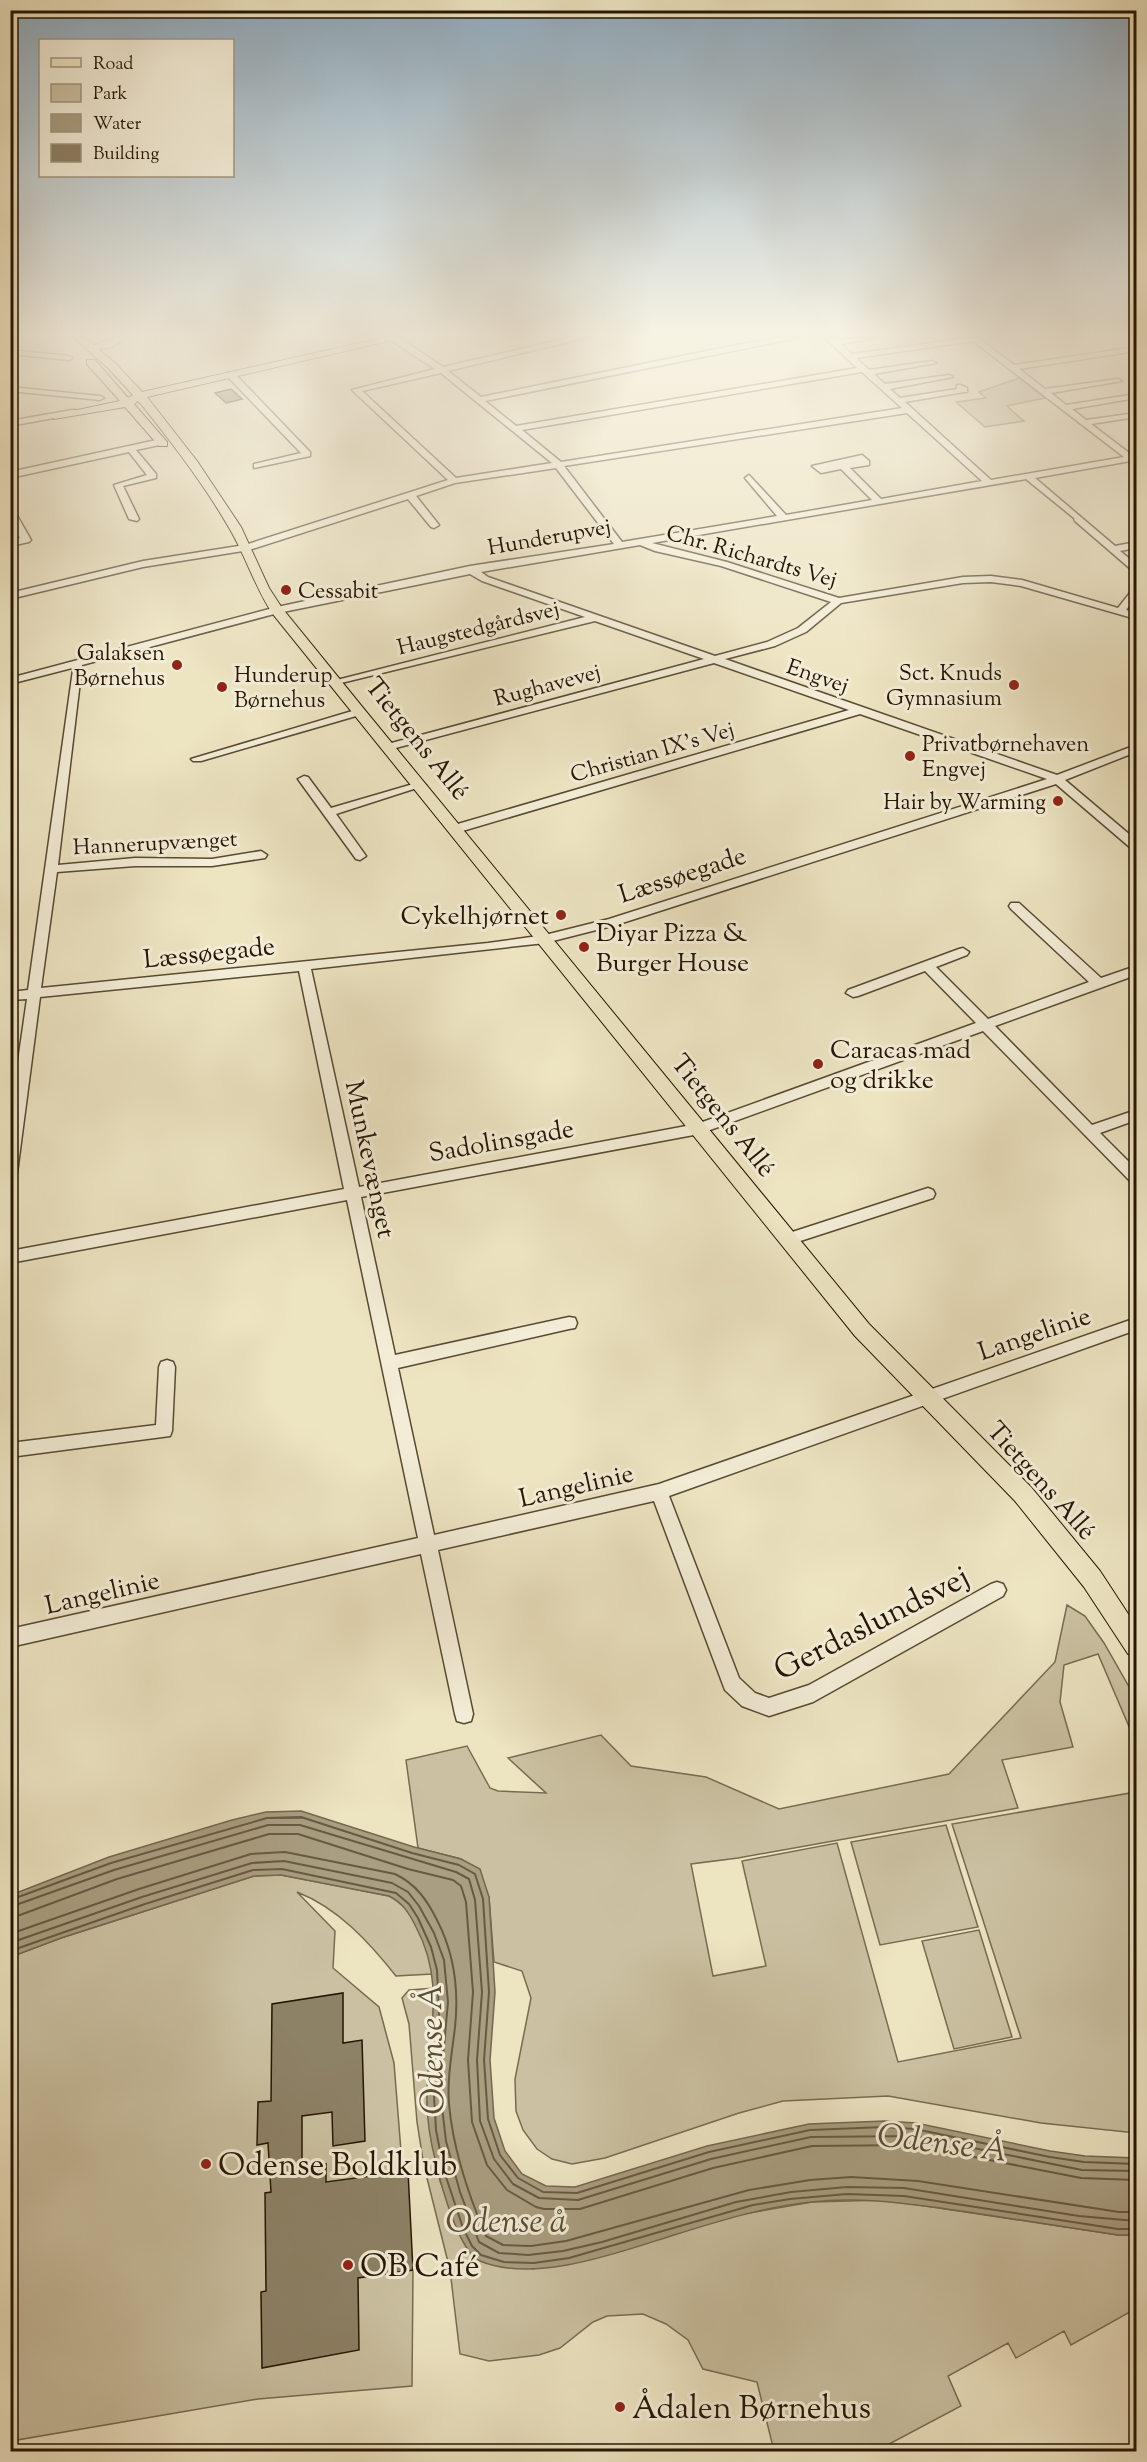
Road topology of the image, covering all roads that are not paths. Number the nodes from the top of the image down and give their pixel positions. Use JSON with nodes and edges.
{"nodes":[{"id":1,"x":118,"y":452,"type":"edge"},
{"id":2,"x":133,"y":452,"type":"edge"},
{"id":3,"x":171,"y":452,"type":"edge"},
{"id":4,"x":183,"y":452,"type":"edge"},
{"id":5,"x":305,"y":452,"type":"edge"},
{"id":6,"x":423,"y":452,"type":"edge"},
{"id":7,"x":543,"y":452,"type":"edge"},
{"id":8,"x":636,"y":452,"type":"edge"},
{"id":9,"x":954,"y":452,"type":"edge"},
{"id":10,"x":1134,"y":459,"type":"edge"},
{"id":11,"x":558,"y":464,"type":"junction"},
{"id":12,"x":842,"y":464,"type":"dead end"},
{"id":13,"x":257,"y":466,"type":"dead end"},
{"id":14,"x":10,"y":476,"type":"edge"},
{"id":15,"x":1028,"y":476,"type":"junction"},
{"id":16,"x":749,"y":478,"type":"dead end"},
{"id":17,"x":454,"y":480,"type":"junction"},
{"id":18,"x":204,"y":483,"type":"junction"},
{"id":19,"x":989,"y":483,"type":"junction"},
{"id":20,"x":410,"y":495,"type":"junction"},
{"id":21,"x":878,"y":501,"type":"junction"},
{"id":22,"x":10,"y":512,"type":"edge"},
{"id":23,"x":783,"y":517,"type":"junction"},
{"id":24,"x":134,"y":519,"type":"dead end"},
{"id":25,"x":434,"y":525,"type":"dead end"},
{"id":26,"x":640,"y":540,"type":"junction"},
{"id":27,"x":10,"y":543,"type":"edge"},
{"id":28,"x":619,"y":544,"type":"junction"},
{"id":29,"x":1137,"y":545,"type":"edge"},
{"id":30,"x":246,"y":548,"type":"junction"},
{"id":31,"x":1114,"y":549,"type":"junction"},
{"id":32,"x":470,"y":569,"type":"junction"},
{"id":33,"x":1137,"y":569,"type":"edge"},
{"id":34,"x":1137,"y":591,"type":"edge"},
{"id":35,"x":10,"y":596,"type":"edge"},
{"id":36,"x":838,"y":601,"type":"junction"},
{"id":37,"x":277,"y":610,"type":"junction"},
{"id":38,"x":1120,"y":611,"type":"junction"},
{"id":39,"x":1137,"y":616,"type":"edge"},
{"id":40,"x":594,"y":618,"type":"junction"},
{"id":41,"x":715,"y":659,"type":"junction"},
{"id":42,"x":77,"y":664,"type":"junction"},
{"id":43,"x":10,"y":681,"type":"edge"},
{"id":44,"x":337,"y":683,"type":"junction"},
{"id":45,"x":861,"y":710,"type":"junction"},
{"id":46,"x":359,"y":712,"type":"junction"},
{"id":47,"x":388,"y":747,"type":"junction"},
{"id":48,"x":1137,"y":748,"type":"edge"},
{"id":49,"x":197,"y":759,"type":"dead end"},
{"id":50,"x":304,"y":779,"type":"dead end"},
{"id":51,"x":1057,"y":779,"type":"junction"},
{"id":52,"x":420,"y":785,"type":"junction"},
{"id":53,"x":328,"y":813,"type":"junction"},
{"id":54,"x":455,"y":829,"type":"junction"},
{"id":55,"x":1137,"y":846,"type":"edge"},
{"id":56,"x":261,"y":855,"type":"dead end"},
{"id":57,"x":360,"y":856,"type":"dead end"},
{"id":58,"x":51,"y":869,"type":"junction"},
{"id":59,"x":1015,"y":906,"type":"dead end"},
{"id":60,"x":545,"y":939,"type":"junction"},
{"id":61,"x":963,"y":952,"type":"dead end"},
{"id":62,"x":927,"y":965,"type":"junction"},
{"id":63,"x":304,"y":966,"type":"junction"},
{"id":64,"x":1137,"y":970,"type":"edge"},
{"id":65,"x":1099,"y":984,"type":"junction"},
{"id":66,"x":853,"y":993,"type":"dead end"},
{"id":67,"x":34,"y":994,"type":"junction"},
{"id":68,"x":10,"y":996,"type":"edge"},
{"id":69,"x":988,"y":1026,"type":"junction"},
{"id":70,"x":1137,"y":1115,"type":"edge"},
{"id":71,"x":699,"y":1129,"type":"junction"},
{"id":72,"x":1090,"y":1131,"type":"junction"},
{"id":73,"x":10,"y":1173,"type":"edge"},
{"id":74,"x":1137,"y":1178,"type":"edge"},
{"id":75,"x":352,"y":1192,"type":"junction"},
{"id":76,"x":928,"y":1194,"type":"dead end"},
{"id":77,"x":788,"y":1239,"type":"junction"},
{"id":78,"x":10,"y":1257,"type":"edge"},
{"id":79,"x":569,"y":1323,"type":"dead end"},
{"id":80,"x":1137,"y":1324,"type":"edge"},
{"id":81,"x":389,"y":1363,"type":"junction"},
{"id":82,"x":167,"y":1367,"type":"dead end"},
{"id":83,"x":927,"y":1397,"type":"junction"},
{"id":84,"x":10,"y":1450,"type":"edge"},
{"id":85,"x":659,"y":1492,"type":"junction"},
{"id":86,"x":427,"y":1545,"type":"junction"},
{"id":87,"x":997,"y":1590,"type":"dead end"},
{"id":88,"x":10,"y":1638,"type":"edge"},
{"id":89,"x":1137,"y":1646,"type":"edge"},
{"id":90,"x":464,"y":1714,"type":"dead end"}],
"edges":[{"from":1,"to":14,"type":"street"},
{"from":2,"to":24,"type":"street"},
{"from":3,"to":18,"type":"main road"},
{"from":4,"to":18,"type":"main road"},
{"from":5,"to":13,"type":"street"},
{"from":6,"to":17,"type":"street"},
{"from":7,"to":11,"type":"street"},
{"from":8,"to":11,"type":"street"},
{"from":9,"to":19,"type":"street"},
{"from":10,"to":15,"type":"street","name":"Hunderupvej"},
{"from":11,"to":17,"type":"street"},
{"from":11,"to":28,"type":"street"},
{"from":12,"to":21,"type":"street"},
{"from":15,"to":19,"type":"street","name":"Hunderupvej"},
{"from":15,"to":31,"type":"street"},
{"from":16,"to":23,"type":"street"},
{"from":17,"to":20,"type":"street"},
{"from":18,"to":30,"type":"main road","name":"Tietgens Allé"},
{"from":19,"to":21,"type":"street","name":"Hunderupvej"},
{"from":20,"to":25,"type":"street"},
{"from":20,"to":30,"type":"street"},
{"from":21,"to":23,"type":"street","name":"Hunderupvej"},
{"from":22,"to":27,"type":"street"},
{"from":23,"to":26,"type":"street","name":"Hunderupvej"},
{"from":26,"to":28,"type":"street","name":"Hunderupvej"},
{"from":26,"to":36,"type":"street","name":"Chr. Richardts Vej"},
{"from":28,"to":32,"type":"street","name":"Hunderupvej"},
{"from":29,"to":31,"type":"street"},
{"from":30,"to":35,"type":"street"},
{"from":30,"to":37,"type":"main road","name":"Tietgens Allé"},
{"from":31,"to":33,"type":"street"},
{"from":32,"to":37,"type":"street","name":"Hunderupvej"},
{"from":32,"to":40,"type":"street","name":"Engvej"},
{"from":34,"to":38,"type":"street"},
{"from":36,"to":38,"type":"street","name":"Chr. Richardts Vej"},
{"from":36,"to":41,"type":"street","name":"Rughavevej"},
{"from":37,"to":42,"type":"street","name":"Hunderupvej"},
{"from":37,"to":44,"type":"main road","name":"Tietgens Allé"},
{"from":38,"to":39,"type":"street","name":"Chr. Richardts Vej"},
{"from":40,"to":41,"type":"street","name":"Engvej"},
{"from":40,"to":44,"type":"street","name":"Haugstedgårdsvej"},
{"from":41,"to":45,"type":"street","name":"Engvej"},
{"from":41,"to":47,"type":"street","name":"Rughavevej"},
{"from":42,"to":43,"type":"street","name":"Hunderupvej"},
{"from":42,"to":58,"type":"street"},
{"from":44,"to":46,"type":"main road","name":"Tietgens Allé"},
{"from":45,"to":51,"type":"street","name":"Engvej"},
{"from":45,"to":54,"type":"street","name":"Christian IX's Vej"},
{"from":46,"to":47,"type":"main road","name":"Tietgens Allé"},
{"from":46,"to":49,"type":"street"},
{"from":47,"to":52,"type":"main road","name":"Tietgens Allé"},
{"from":48,"to":51,"type":"street","name":"Læssøegade"},
{"from":50,"to":53,"type":"street"},
{"from":51,"to":55,"type":"street","name":"Engvej"},
{"from":51,"to":60,"type":"street","name":"Læssøegade"},
{"from":52,"to":53,"type":"street"},
{"from":52,"to":54,"type":"main road","name":"Tietgens Allé"},
{"from":53,"to":57,"type":"street"},
{"from":54,"to":60,"type":"main road","name":"Tietgens Allé"},
{"from":56,"to":58,"type":"street","name":"Hannerupvænget"},
{"from":58,"to":67,"type":"street"},
{"from":59,"to":65,"type":"street"},
{"from":60,"to":63,"type":"street","name":"Læssøegade"},
{"from":60,"to":71,"type":"main road","name":"Tietgens Allé"},
{"from":61,"to":62,"type":"street"},
{"from":62,"to":66,"type":"street"},
{"from":62,"to":69,"type":"street"},
{"from":63,"to":67,"type":"street","name":"Læssøegade"},
{"from":63,"to":75,"type":"street","name":"Munkevænget"},
{"from":64,"to":65,"type":"street","name":"Sadolinsgade"},
{"from":65,"to":69,"type":"street","name":"Sadolinsgade"},
{"from":67,"to":68,"type":"street","name":"Læssøegade"},
{"from":67,"to":73,"type":"street"},
{"from":69,"to":71,"type":"street","name":"Sadolinsgade"},
{"from":69,"to":72,"type":"street"},
{"from":70,"to":72,"type":"street"},
{"from":71,"to":75,"type":"street","name":"Sadolinsgade"},
{"from":71,"to":77,"type":"main road","name":"Tietgens Allé"},
{"from":72,"to":74,"type":"street"},
{"from":75,"to":78,"type":"street","name":"Sadolinsgade"},
{"from":75,"to":81,"type":"street","name":"Munkevænget"},
{"from":76,"to":77,"type":"street"},
{"from":77,"to":83,"type":"main road","name":"Tietgens Allé"},
{"from":79,"to":81,"type":"street"},
{"from":80,"to":83,"type":"street","name":"Langelinie"},
{"from":81,"to":86,"type":"street","name":"Munkevænget"},
{"from":82,"to":84,"type":"street"},
{"from":83,"to":85,"type":"street","name":"Langelinie"},
{"from":83,"to":89,"type":"main road","name":"Tietgens Allé"},
{"from":85,"to":86,"type":"street","name":"Langelinie"},
{"from":85,"to":87,"type":"street","name":"Gerdaslundsvej"},
{"from":86,"to":88,"type":"street","name":"Langelinie"},
{"from":86,"to":90,"type":"street","name":"Munkevænget"}]}
